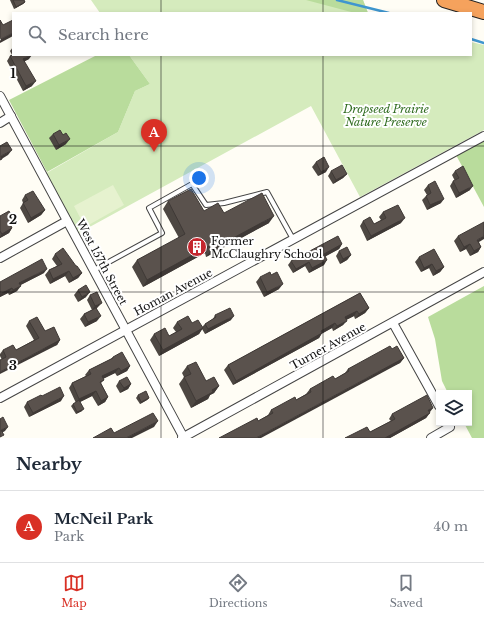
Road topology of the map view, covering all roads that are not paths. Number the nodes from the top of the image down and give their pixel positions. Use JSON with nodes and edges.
{"nodes":[{"id":1,"x":444,"y":0,"type":"edge"},
{"id":2,"x":484,"y":12,"type":"edge"},
{"id":3,"x":0,"y":96,"type":"edge"},
{"id":4,"x":11,"y":116,"type":"junction"},
{"id":5,"x":0,"y":123,"type":"edge"},
{"id":6,"x":484,"y":136,"type":"edge"},
{"id":7,"x":68,"y":221,"type":"junction"},
{"id":8,"x":293,"y":239,"type":"junction"},
{"id":9,"x":0,"y":258,"type":"edge"},
{"id":10,"x":94,"y":270,"type":"junction"},
{"id":11,"x":484,"y":272,"type":"edge"},
{"id":12,"x":393,"y":323,"type":"junction"},
{"id":13,"x":126,"y":330,"type":"junction"},
{"id":14,"x":0,"y":398,"type":"edge"},
{"id":15,"x":436,"y":401,"type":"edge"},
{"id":16,"x":448,"y":426,"type":"edge"},
{"id":17,"x":183,"y":438,"type":"edge"},
{"id":18,"x":431,"y":438,"type":"edge"}],
"edges":[{"from":1,"to":2,"type":"highway"},
{"from":3,"to":4,"type":"street","name":"West 157th Street"},
{"from":4,"to":5,"type":"street"},
{"from":4,"to":7,"type":"street","name":"West 157th Street"},
{"from":6,"to":8,"type":"street","name":"Homan Avenue"},
{"from":7,"to":9,"type":"street"},
{"from":7,"to":10,"type":"street","name":"West 157th Street"},
{"from":8,"to":10,"type":"lane"},
{"from":8,"to":13,"type":"street","name":"Homan Avenue"},
{"from":10,"to":13,"type":"street","name":"West 157th Street"},
{"from":11,"to":12,"type":"street","name":"Turner Avenue"},
{"from":12,"to":15,"type":"street"},
{"from":12,"to":17,"type":"street","name":"Turner Avenue"},
{"from":13,"to":14,"type":"street","name":"Homan Avenue"},
{"from":13,"to":17,"type":"street","name":"West 157th Street"},
{"from":16,"to":18,"type":"street"}]}
